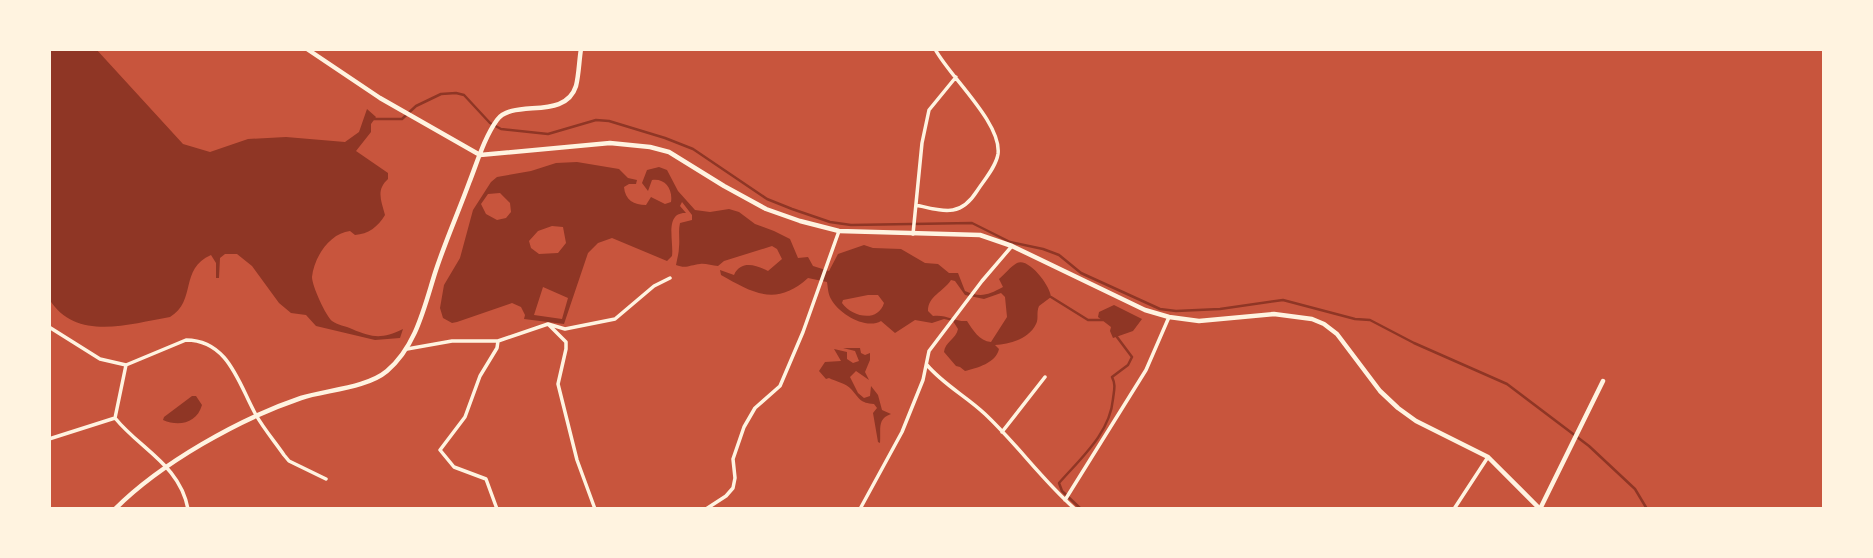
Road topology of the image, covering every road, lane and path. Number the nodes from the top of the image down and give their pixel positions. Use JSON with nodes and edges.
{"nodes":[{"id":1,"x":307,"y":49,"type":"edge"},
{"id":2,"x":582,"y":49,"type":"edge"},
{"id":3,"x":935,"y":49,"type":"edge"},
{"id":4,"x":956,"y":77,"type":"junction"},
{"id":5,"x":480,"y":155,"type":"junction"},
{"id":6,"x":916,"y":205,"type":"junction"},
{"id":7,"x":839,"y":231,"type":"junction"},
{"id":8,"x":913,"y":234,"type":"junction"},
{"id":9,"x":1012,"y":246,"type":"junction"},
{"id":10,"x":670,"y":278,"type":"dead end"},
{"id":11,"x":1169,"y":317,"type":"junction"},
{"id":12,"x":548,"y":324,"type":"junction"},
{"id":13,"x":49,"y":327,"type":"edge"},
{"id":14,"x":498,"y":341,"type":"junction"},
{"id":15,"x":407,"y":349,"type":"junction"},
{"id":16,"x":126,"y":365,"type":"junction"},
{"id":17,"x":927,"y":365,"type":"junction"},
{"id":18,"x":1045,"y":377,"type":"dead end"},
{"id":19,"x":1603,"y":381,"type":"dead end"},
{"id":20,"x":257,"y":416,"type":"junction"},
{"id":21,"x":115,"y":418,"type":"junction"},
{"id":22,"x":1002,"y":432,"type":"junction"},
{"id":23,"x":49,"y":439,"type":"edge"},
{"id":24,"x":1488,"y":457,"type":"junction"},
{"id":25,"x":168,"y":466,"type":"junction"},
{"id":26,"x":326,"y":479,"type":"dead end"},
{"id":27,"x":1066,"y":496,"type":"junction"},
{"id":28,"x":1070,"y":504,"type":"junction"},
{"id":29,"x":115,"y":509,"type":"edge"},
{"id":30,"x":188,"y":509,"type":"edge"},
{"id":31,"x":497,"y":509,"type":"edge"},
{"id":32,"x":595,"y":509,"type":"edge"},
{"id":33,"x":706,"y":509,"type":"edge"},
{"id":34,"x":860,"y":509,"type":"edge"},
{"id":35,"x":1067,"y":509,"type":"edge"},
{"id":36,"x":1075,"y":509,"type":"edge"},
{"id":37,"x":1454,"y":509,"type":"edge"},
{"id":38,"x":1540,"y":509,"type":"edge"}],
"edges":[{"from":1,"to":5,"type":"street"},
{"from":2,"to":5,"type":"street"},
{"from":3,"to":4,"type":"street"},
{"from":4,"to":6,"type":"street"},
{"from":4,"to":6,"type":"street"},
{"from":5,"to":7,"type":"street"},
{"from":5,"to":15,"type":"street"},
{"from":6,"to":8,"type":"street"},
{"from":7,"to":8,"type":"street"},
{"from":7,"to":33,"type":"street"},
{"from":8,"to":9,"type":"street"},
{"from":9,"to":11,"type":"street"},
{"from":9,"to":17,"type":"street"},
{"from":10,"to":12,"type":"street"},
{"from":11,"to":24,"type":"street"},
{"from":11,"to":27,"type":"street"},
{"from":12,"to":14,"type":"street"},
{"from":12,"to":32,"type":"street"},
{"from":13,"to":16,"type":"street"},
{"from":14,"to":15,"type":"street"},
{"from":14,"to":31,"type":"street"},
{"from":15,"to":20,"type":"street"},
{"from":16,"to":20,"type":"street"},
{"from":16,"to":21,"type":"street"},
{"from":17,"to":22,"type":"street"},
{"from":17,"to":34,"type":"street"},
{"from":18,"to":22,"type":"street"},
{"from":19,"to":38,"type":"street"},
{"from":20,"to":25,"type":"street"},
{"from":20,"to":26,"type":"street"},
{"from":21,"to":23,"type":"street"},
{"from":21,"to":25,"type":"street"},
{"from":22,"to":27,"type":"street"},
{"from":24,"to":37,"type":"street"},
{"from":24,"to":38,"type":"street"},
{"from":25,"to":29,"type":"street"},
{"from":25,"to":30,"type":"street"},
{"from":27,"to":28,"type":"street"},
{"from":28,"to":35,"type":"street"},
{"from":28,"to":36,"type":"street"}]}
